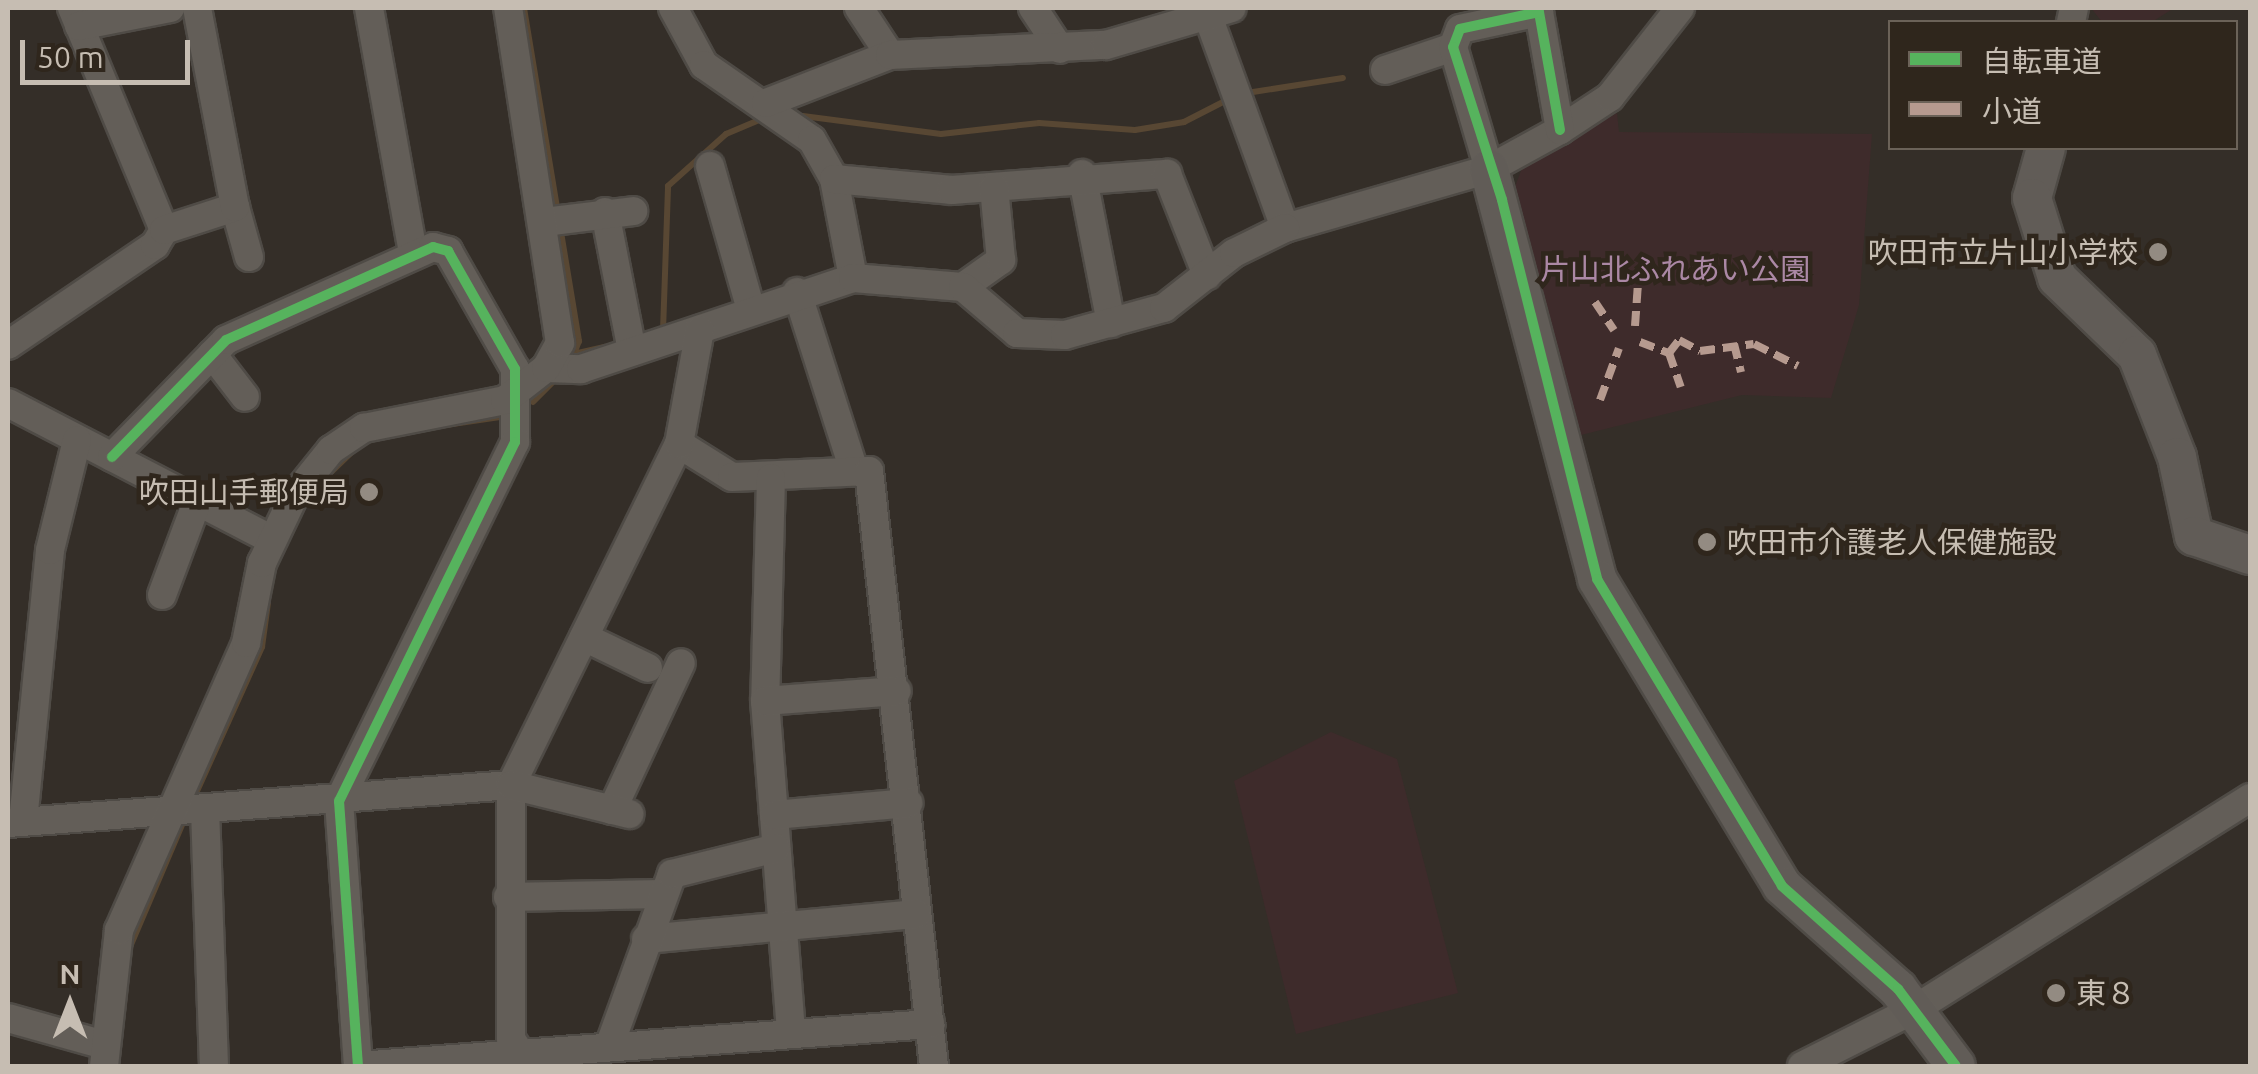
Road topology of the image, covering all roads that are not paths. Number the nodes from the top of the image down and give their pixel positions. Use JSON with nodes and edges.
{"nodes":[{"id":1,"x":170,"y":8,"type":"edge"},
{"id":2,"x":197,"y":8,"type":"edge"},
{"id":3,"x":369,"y":8,"type":"edge"},
{"id":4,"x":508,"y":8,"type":"edge"},
{"id":5,"x":673,"y":8,"type":"edge"},
{"id":6,"x":859,"y":8,"type":"edge"},
{"id":7,"x":1033,"y":8,"type":"edge"},
{"id":8,"x":1680,"y":8,"type":"edge"},
{"id":9,"x":1217,"y":12,"type":"edge"},
{"id":10,"x":76,"y":17,"type":"edge"},
{"id":11,"x":1453,"y":47,"type":"junction"},
{"id":12,"x":1060,"y":49,"type":"junction"},
{"id":13,"x":890,"y":55,"type":"junction"},
{"id":14,"x":1386,"y":70,"type":"dead end"},
{"id":15,"x":766,"y":103,"type":"junction"},
{"id":16,"x":1560,"y":130,"type":"junction"},
{"id":17,"x":2045,"y":150,"type":"edge"},
{"id":18,"x":710,"y":166,"type":"dead end"},
{"id":19,"x":1489,"y":170,"type":"junction"},
{"id":20,"x":1082,"y":174,"type":"junction"},
{"id":21,"x":834,"y":179,"type":"junction"},
{"id":22,"x":994,"y":187,"type":"junction"},
{"id":23,"x":235,"y":207,"type":"junction"},
{"id":24,"x":556,"y":221,"type":"junction"},
{"id":25,"x":1285,"y":228,"type":"junction"},
{"id":26,"x":164,"y":230,"type":"junction"},
{"id":27,"x":413,"y":253,"type":"junction"},
{"id":28,"x":249,"y":257,"type":"dead end"},
{"id":29,"x":1206,"y":275,"type":"junction"},
{"id":30,"x":853,"y":278,"type":"junction"},
{"id":31,"x":964,"y":287,"type":"junction"},
{"id":32,"x":798,"y":292,"type":"junction"},
{"id":33,"x":751,"y":310,"type":"junction"},
{"id":34,"x":1111,"y":323,"type":"junction"},
{"id":35,"x":700,"y":330,"type":"junction"},
{"id":36,"x":8,"y":345,"type":"edge"},
{"id":37,"x":632,"y":351,"type":"junction"},
{"id":38,"x":212,"y":354,"type":"junction"},
{"id":39,"x":558,"y":369,"type":"junction"},
{"id":40,"x":520,"y":389,"type":"junction"},
{"id":41,"x":244,"y":397,"type":"dead end"},
{"id":42,"x":8,"y":403,"type":"edge"},
{"id":43,"x":77,"y":440,"type":"junction"},
{"id":44,"x":679,"y":444,"type":"junction"},
{"id":45,"x":112,"y":456,"type":"junction"},
{"id":46,"x":854,"y":471,"type":"junction"},
{"id":47,"x":770,"y":478,"type":"junction"},
{"id":48,"x":197,"y":502,"type":"junction"},
{"id":49,"x":270,"y":539,"type":"junction"},
{"id":50,"x":2250,"y":555,"type":"edge"},
{"id":51,"x":162,"y":595,"type":"dead end"},
{"id":52,"x":584,"y":637,"type":"junction"},
{"id":53,"x":681,"y":663,"type":"dead end"},
{"id":54,"x":648,"y":668,"type":"dead end"},
{"id":55,"x":897,"y":691,"type":"junction"},
{"id":56,"x":765,"y":701,"type":"junction"},
{"id":57,"x":511,"y":785,"type":"junction"},
{"id":58,"x":2250,"y":798,"type":"edge"},
{"id":59,"x":340,"y":801,"type":"junction"},
{"id":60,"x":908,"y":804,"type":"junction"},
{"id":61,"x":188,"y":809,"type":"junction"},
{"id":62,"x":774,"y":816,"type":"junction"},
{"id":63,"x":15,"y":822,"type":"edge"},
{"id":64,"x":776,"y":848,"type":"junction"},
{"id":65,"x":661,"y":894,"type":"junction"},
{"id":66,"x":508,"y":897,"type":"junction"},
{"id":67,"x":918,"y":914,"type":"junction"},
{"id":68,"x":782,"y":928,"type":"junction"},
{"id":69,"x":646,"y":939,"type":"junction"},
{"id":70,"x":1916,"y":1009,"type":"junction"},
{"id":71,"x":8,"y":1018,"type":"edge"},
{"id":72,"x":930,"y":1024,"type":"junction"},
{"id":73,"x":791,"y":1031,"type":"junction"},
{"id":74,"x":609,"y":1047,"type":"junction"},
{"id":75,"x":104,"y":1056,"type":"edge"},
{"id":76,"x":524,"y":1060,"type":"edge"},
{"id":77,"x":214,"y":1066,"type":"edge"},
{"id":78,"x":934,"y":1066,"type":"edge"},
{"id":79,"x":1802,"y":1066,"type":"edge"},
{"id":80,"x":1956,"y":1066,"type":"edge"},
{"id":81,"x":358,"y":1067,"type":"edge"}],
"edges":[{"from":1,"to":10,"type":"street"},
{"from":2,"to":23,"type":"street"},
{"from":3,"to":27,"type":"street"},
{"from":4,"to":24,"type":"street"},
{"from":5,"to":15,"type":"street"},
{"from":6,"to":13,"type":"street"},
{"from":7,"to":12,"type":"street"},
{"from":8,"to":16,"type":"street"},
{"from":9,"to":12,"type":"street"},
{"from":9,"to":25,"type":"street"},
{"from":10,"to":26,"type":"street"},
{"from":11,"to":14,"type":"street"},
{"from":11,"to":16,"type":"street"},
{"from":11,"to":19,"type":"street"},
{"from":12,"to":13,"type":"street"},
{"from":13,"to":15,"type":"street"},
{"from":15,"to":21,"type":"street"},
{"from":16,"to":19,"type":"street"},
{"from":17,"to":50,"type":"street"},
{"from":18,"to":33,"type":"street"},
{"from":19,"to":25,"type":"street"},
{"from":19,"to":70,"type":"street"},
{"from":20,"to":22,"type":"street"},
{"from":20,"to":29,"type":"street"},
{"from":20,"to":34,"type":"street"},
{"from":21,"to":22,"type":"street"},
{"from":21,"to":30,"type":"street"},
{"from":22,"to":31,"type":"street"},
{"from":23,"to":26,"type":"street"},
{"from":23,"to":28,"type":"street"},
{"from":24,"to":37,"type":"street"},
{"from":24,"to":39,"type":"street"},
{"from":25,"to":29,"type":"street"},
{"from":26,"to":36,"type":"street"},
{"from":27,"to":38,"type":"street"},
{"from":27,"to":40,"type":"street"},
{"from":29,"to":34,"type":"street"},
{"from":30,"to":31,"type":"street"},
{"from":30,"to":32,"type":"street"},
{"from":31,"to":34,"type":"street"},
{"from":32,"to":33,"type":"street"},
{"from":32,"to":46,"type":"street"},
{"from":33,"to":35,"type":"street"},
{"from":35,"to":37,"type":"street"},
{"from":35,"to":44,"type":"street"},
{"from":37,"to":39,"type":"street"},
{"from":38,"to":41,"type":"street"},
{"from":38,"to":45,"type":"street"},
{"from":39,"to":40,"type":"street"},
{"from":40,"to":49,"type":"street"},
{"from":40,"to":59,"type":"street"},
{"from":42,"to":43,"type":"street"},
{"from":43,"to":45,"type":"street"},
{"from":43,"to":63,"type":"street"},
{"from":44,"to":47,"type":"street"},
{"from":44,"to":52,"type":"street"},
{"from":45,"to":48,"type":"street"},
{"from":46,"to":47,"type":"street"},
{"from":46,"to":55,"type":"street"},
{"from":47,"to":56,"type":"street"},
{"from":48,"to":49,"type":"street"},
{"from":48,"to":51,"type":"street"},
{"from":49,"to":61,"type":"street"},
{"from":52,"to":54,"type":"street"},
{"from":52,"to":57,"type":"street"},
{"from":53,"to":57,"type":"street"},
{"from":55,"to":56,"type":"street"},
{"from":55,"to":60,"type":"street"},
{"from":56,"to":62,"type":"street"},
{"from":57,"to":59,"type":"street"},
{"from":57,"to":66,"type":"street"},
{"from":58,"to":70,"type":"street"},
{"from":59,"to":61,"type":"street"},
{"from":59,"to":81,"type":"street"},
{"from":60,"to":62,"type":"street"},
{"from":60,"to":67,"type":"street"},
{"from":61,"to":63,"type":"street"},
{"from":61,"to":75,"type":"street"},
{"from":61,"to":77,"type":"street"},
{"from":62,"to":64,"type":"street"},
{"from":64,"to":65,"type":"street"},
{"from":64,"to":68,"type":"street"},
{"from":65,"to":66,"type":"street"},
{"from":65,"to":69,"type":"street"},
{"from":66,"to":76,"type":"street"},
{"from":67,"to":68,"type":"street"},
{"from":67,"to":72,"type":"street"},
{"from":68,"to":69,"type":"street"},
{"from":68,"to":73,"type":"street"},
{"from":69,"to":74,"type":"street"},
{"from":70,"to":79,"type":"street"},
{"from":70,"to":80,"type":"street"},
{"from":71,"to":75,"type":"street"},
{"from":72,"to":73,"type":"street"},
{"from":72,"to":78,"type":"street"},
{"from":73,"to":74,"type":"street"},
{"from":74,"to":76,"type":"street"},
{"from":76,"to":81,"type":"street"}]}
